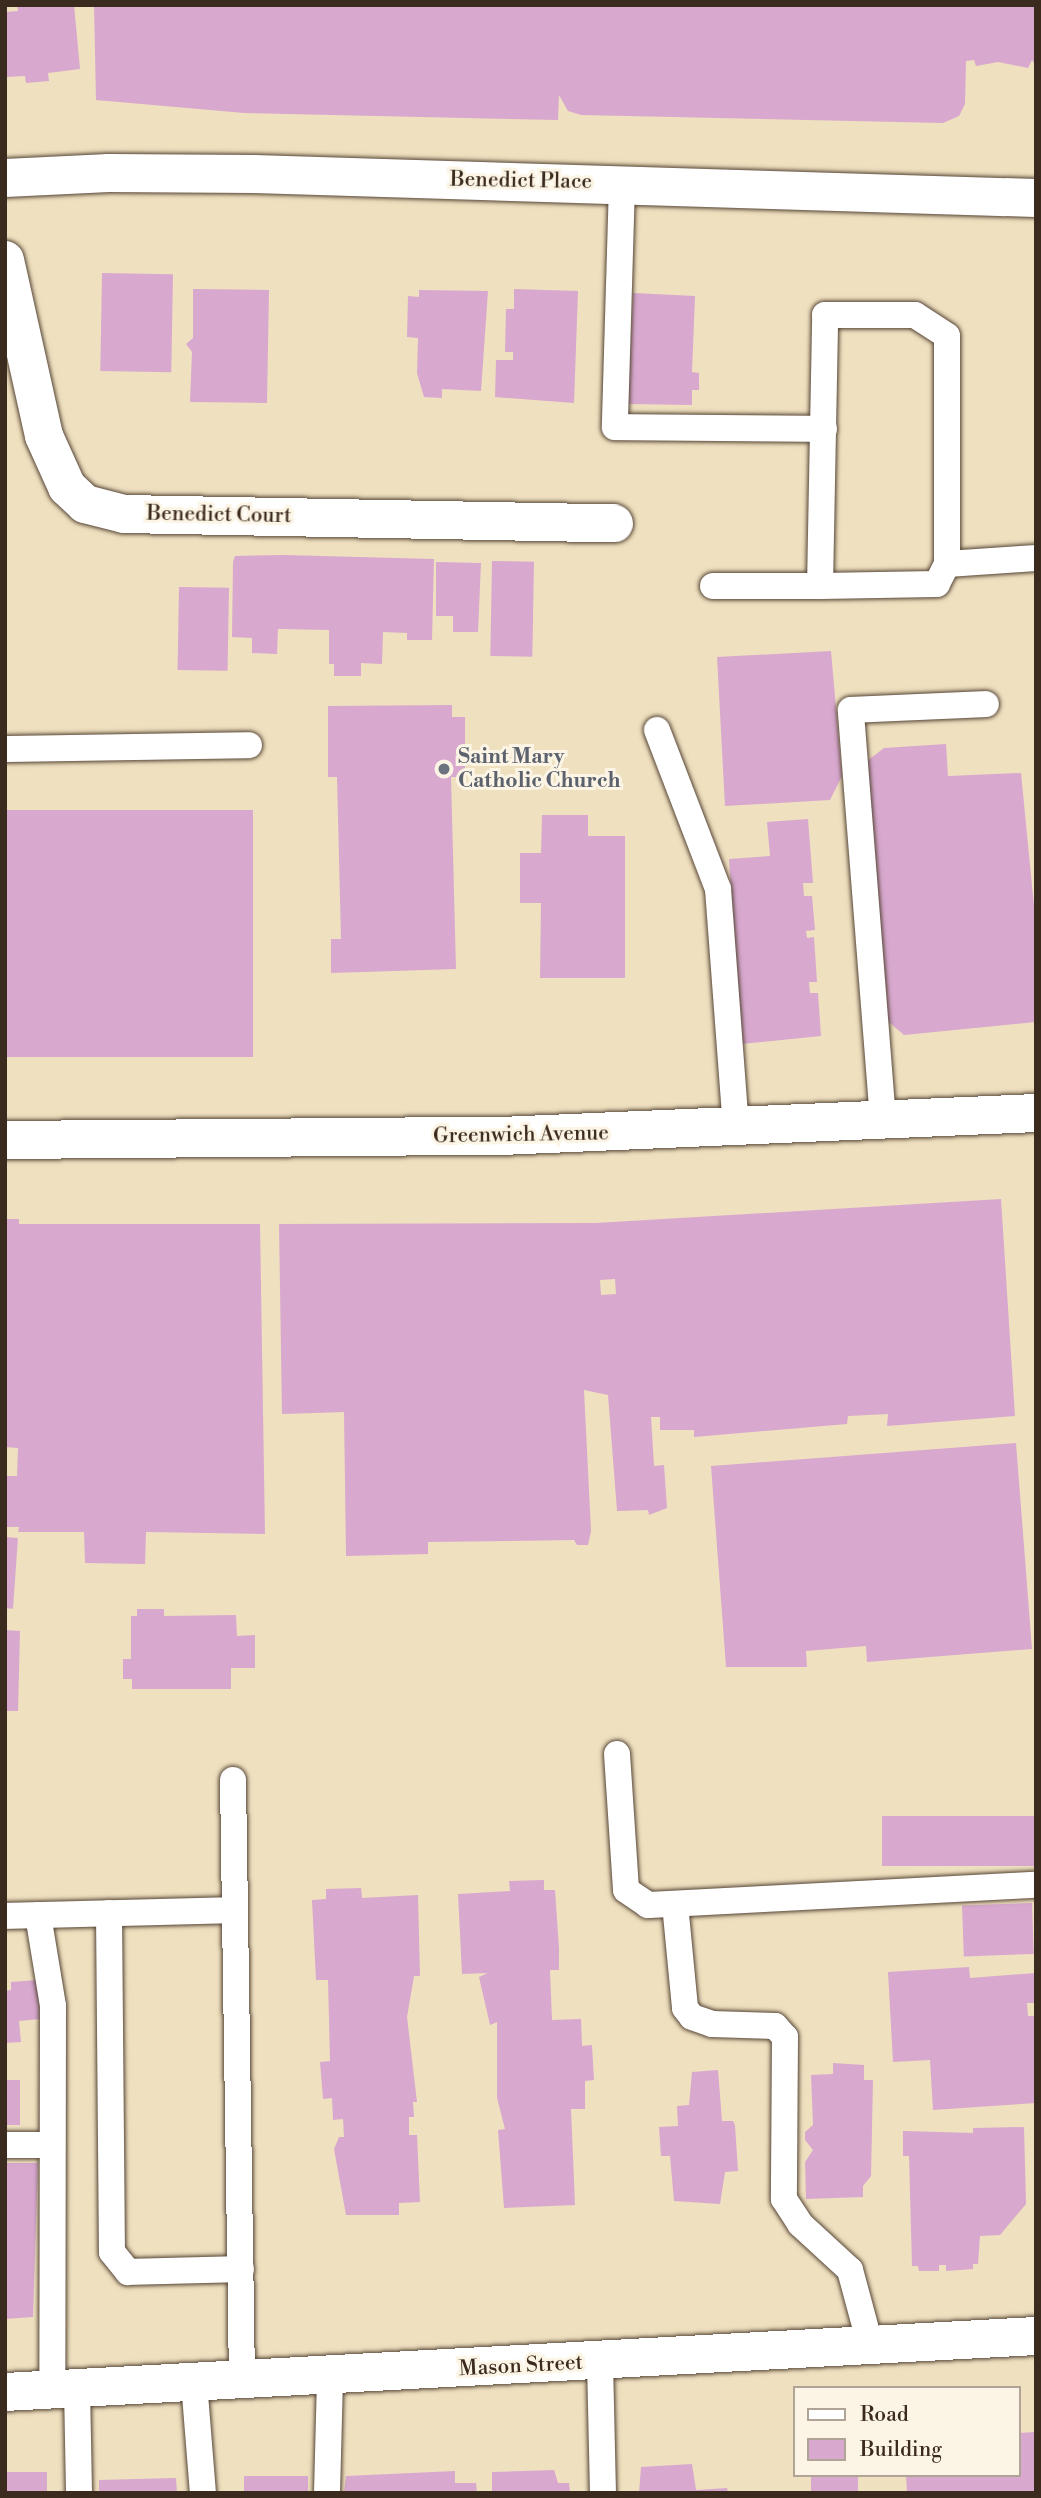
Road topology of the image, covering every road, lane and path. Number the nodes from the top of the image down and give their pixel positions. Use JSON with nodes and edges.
{"nodes":[{"id":1,"x":5,"y":178,"type":"edge"},
{"id":2,"x":622,"y":184,"type":"junction"},
{"id":3,"x":1036,"y":198,"type":"edge"},
{"id":4,"x":5,"y":260,"type":"edge"},
{"id":5,"x":824,"y":429,"type":"junction"},
{"id":6,"x":614,"y":523,"type":"dead end"},
{"id":7,"x":1036,"y":558,"type":"edge"},
{"id":8,"x":947,"y":564,"type":"junction"},
{"id":9,"x":713,"y":586,"type":"dead end"},
{"id":10,"x":820,"y":586,"type":"junction"},
{"id":11,"x":986,"y":704,"type":"dead end"},
{"id":12,"x":657,"y":730,"type":"dead end"},
{"id":13,"x":249,"y":745,"type":"dead end"},
{"id":14,"x":5,"y":749,"type":"edge"},
{"id":15,"x":1036,"y":1113,"type":"edge"},
{"id":16,"x":883,"y":1120,"type":"junction"},
{"id":17,"x":736,"y":1127,"type":"junction"},
{"id":18,"x":5,"y":1140,"type":"edge"},
{"id":19,"x":617,"y":1754,"type":"dead end"},
{"id":20,"x":233,"y":1780,"type":"dead end"},
{"id":21,"x":1036,"y":1885,"type":"edge"},
{"id":22,"x":675,"y":1904,"type":"junction"},
{"id":23,"x":235,"y":1910,"type":"junction"},
{"id":24,"x":109,"y":1913,"type":"junction"},
{"id":25,"x":38,"y":1915,"type":"junction"},
{"id":26,"x":5,"y":1916,"type":"edge"},
{"id":27,"x":5,"y":2144,"type":"edge"},
{"id":28,"x":52,"y":2145,"type":"junction"},
{"id":29,"x":241,"y":2269,"type":"junction"},
{"id":30,"x":1036,"y":2336,"type":"edge"},
{"id":31,"x":870,"y":2344,"type":"junction"},
{"id":32,"x":600,"y":2362,"type":"junction"},
{"id":33,"x":330,"y":2377,"type":"junction"},
{"id":34,"x":242,"y":2380,"type":"junction"},
{"id":35,"x":194,"y":2382,"type":"junction"},
{"id":36,"x":65,"y":2389,"type":"junction"},
{"id":37,"x":5,"y":2392,"type":"edge"},
{"id":38,"x":79,"y":2493,"type":"edge"},
{"id":39,"x":203,"y":2493,"type":"edge"},
{"id":40,"x":327,"y":2493,"type":"edge"},
{"id":41,"x":603,"y":2493,"type":"edge"}],
"edges":[{"from":1,"to":2,"type":"street","name":"Benedict Place"},
{"from":2,"to":3,"type":"street","name":"Benedict Place"},
{"from":2,"to":5,"type":"lane"},
{"from":4,"to":6,"type":"street","name":"Benedict Court"},
{"from":5,"to":8,"type":"lane"},
{"from":5,"to":10,"type":"lane"},
{"from":7,"to":8,"type":"lane"},
{"from":8,"to":10,"type":"lane"},
{"from":9,"to":10,"type":"lane"},
{"from":11,"to":16,"type":"lane"},
{"from":12,"to":17,"type":"lane"},
{"from":13,"to":14,"type":"lane"},
{"from":15,"to":16,"type":"street","name":"Greenwich Avenue"},
{"from":16,"to":17,"type":"street","name":"Greenwich Avenue"},
{"from":17,"to":18,"type":"street","name":"Greenwich Avenue"},
{"from":19,"to":22,"type":"lane"},
{"from":20,"to":23,"type":"lane"},
{"from":21,"to":22,"type":"lane"},
{"from":22,"to":31,"type":"lane"},
{"from":23,"to":24,"type":"lane"},
{"from":23,"to":29,"type":"lane"},
{"from":24,"to":25,"type":"lane"},
{"from":24,"to":29,"type":"lane"},
{"from":25,"to":26,"type":"lane"},
{"from":25,"to":28,"type":"lane"},
{"from":27,"to":28,"type":"lane"},
{"from":28,"to":36,"type":"lane"},
{"from":29,"to":34,"type":"lane"},
{"from":30,"to":31,"type":"street","name":"Mason Street"},
{"from":31,"to":32,"type":"street","name":"Mason Street"},
{"from":32,"to":33,"type":"street","name":"Mason Street"},
{"from":32,"to":41,"type":"lane"},
{"from":33,"to":34,"type":"street","name":"Mason Street"},
{"from":33,"to":40,"type":"lane"},
{"from":34,"to":35,"type":"street","name":"Mason Street"},
{"from":35,"to":36,"type":"street","name":"Mason Street"},
{"from":35,"to":39,"type":"lane"},
{"from":36,"to":37,"type":"street","name":"Mason Street"},
{"from":36,"to":38,"type":"lane"}]}
